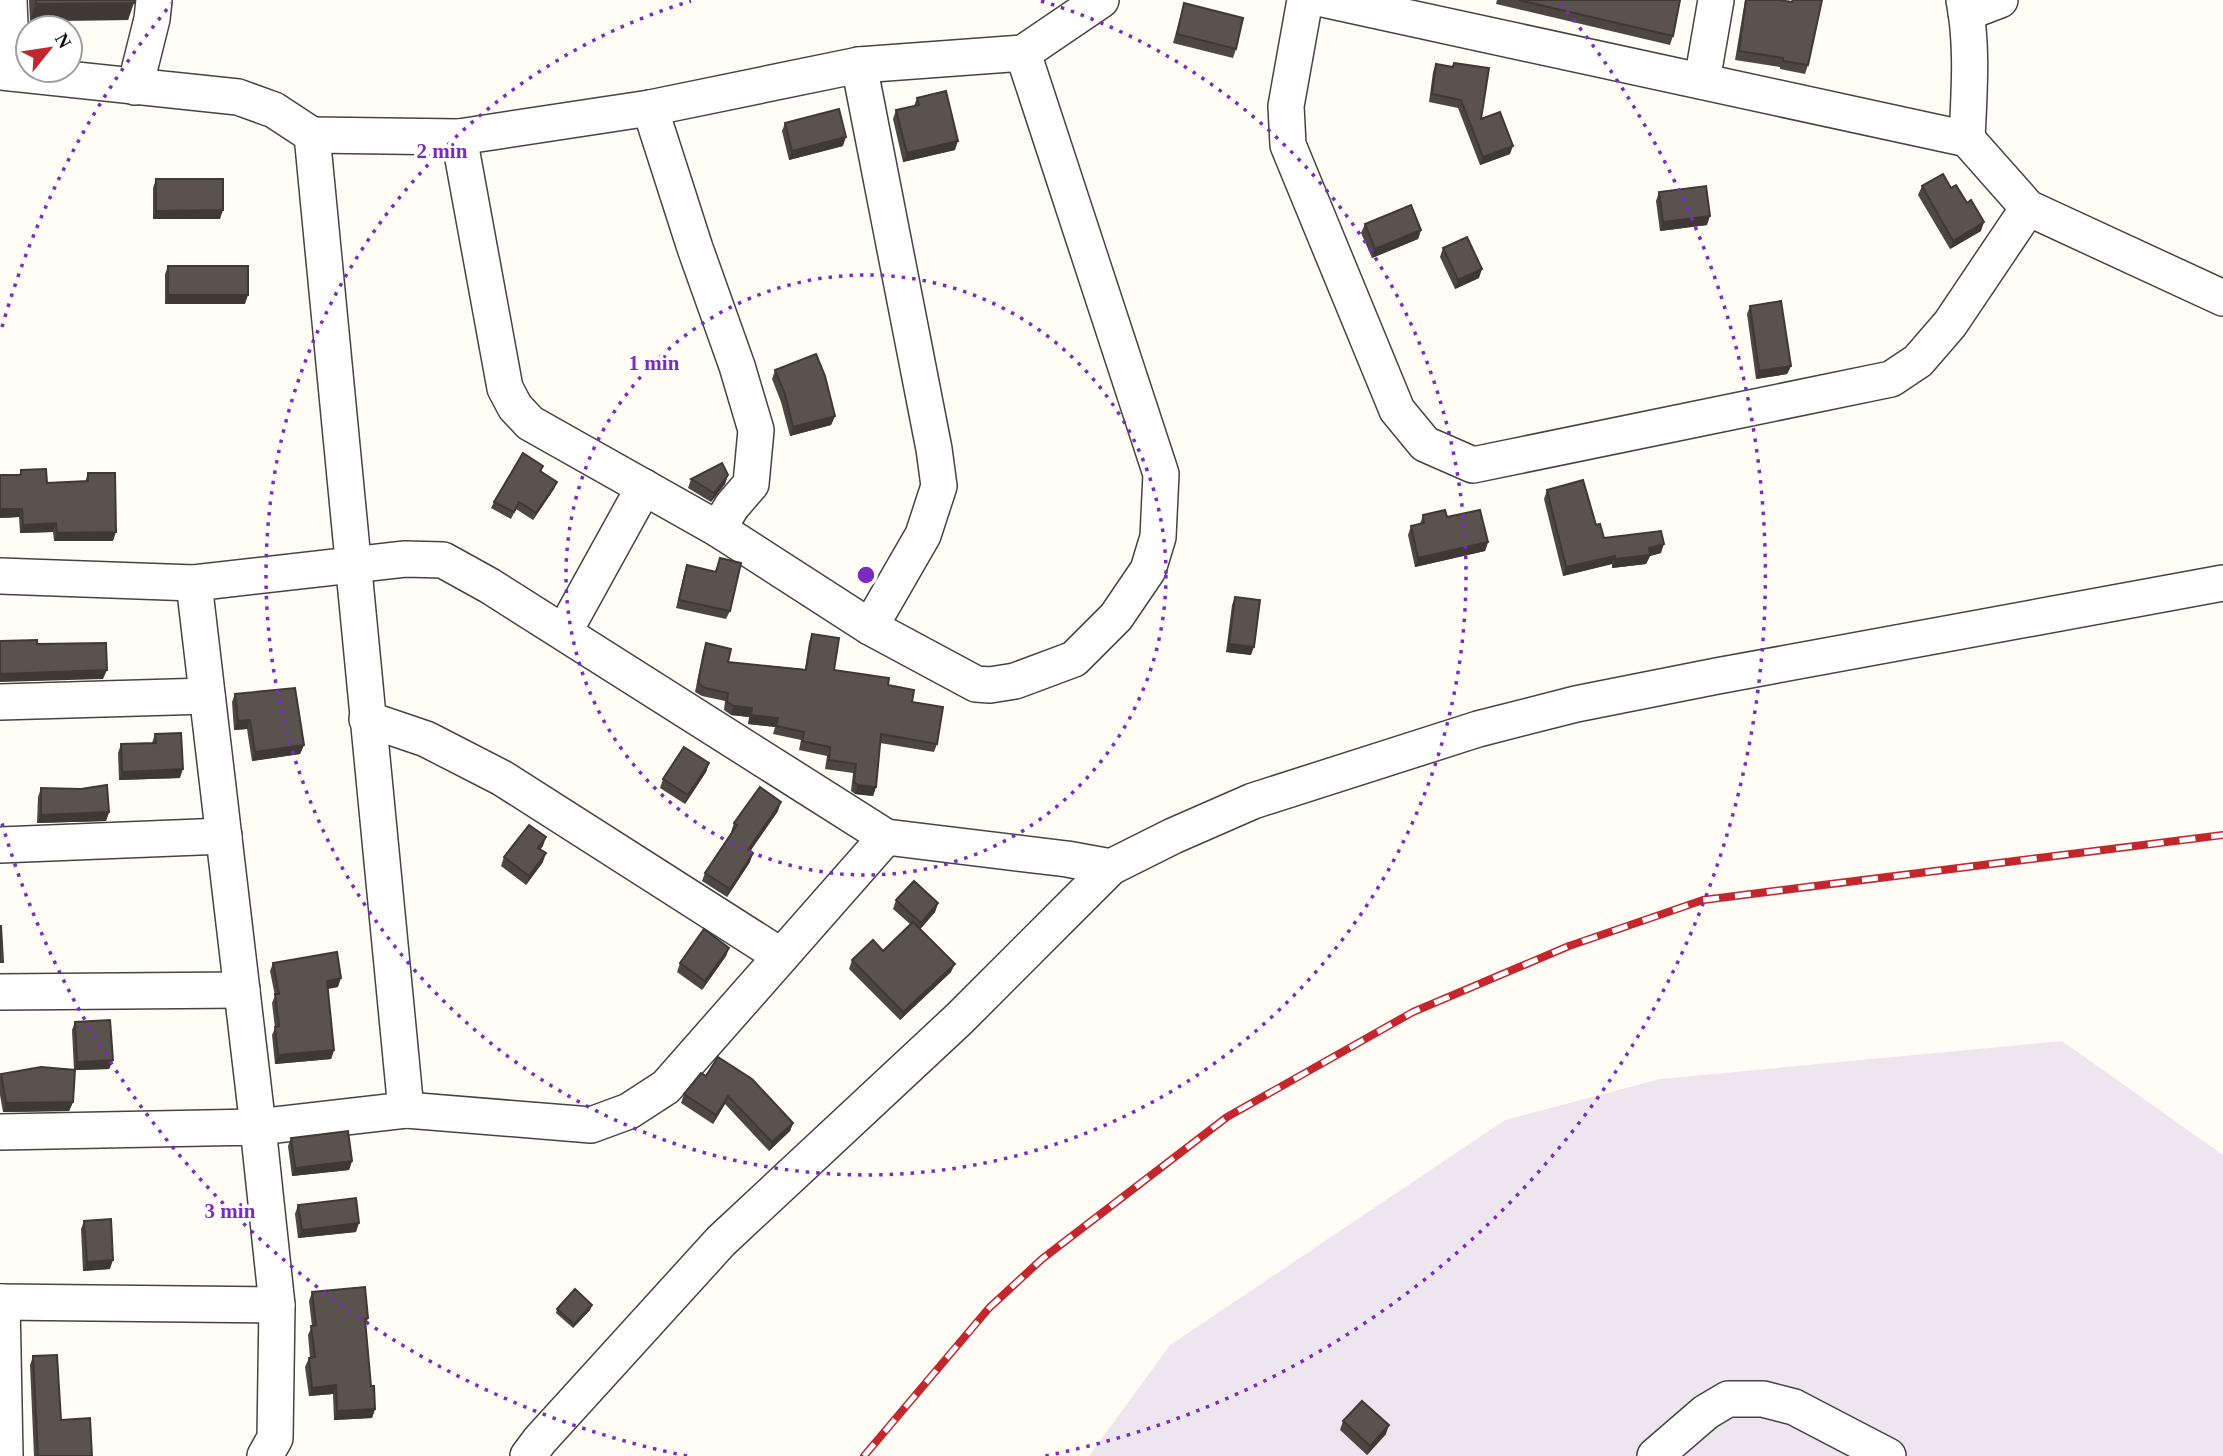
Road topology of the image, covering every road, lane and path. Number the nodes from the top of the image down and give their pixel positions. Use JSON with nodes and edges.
{"nodes":[{"id":1,"x":9,"y":0,"type":"edge"},
{"id":2,"x":154,"y":0,"type":"edge"},
{"id":3,"x":1101,"y":0,"type":"edge"},
{"id":4,"x":1305,"y":0,"type":"edge"},
{"id":5,"x":1328,"y":0,"type":"edge"},
{"id":6,"x":1716,"y":0,"type":"edge"},
{"id":7,"x":2000,"y":0,"type":"edge"},
{"id":8,"x":1965,"y":6,"type":"edge"},
{"id":9,"x":1023,"y":53,"type":"junction"},
{"id":10,"x":859,"y":65,"type":"junction"},
{"id":11,"x":6,"y":73,"type":"edge"},
{"id":12,"x":1702,"y":81,"type":"junction"},
{"id":13,"x":135,"y":88,"type":"junction"},
{"id":14,"x":650,"y":108,"type":"junction"},
{"id":15,"x":312,"y":135,"type":"junction"},
{"id":16,"x":459,"y":137,"type":"junction"},
{"id":17,"x":1967,"y":139,"type":"junction"},
{"id":18,"x":2028,"y":208,"type":"junction"},
{"id":19,"x":2223,"y":298,"type":"edge"},
{"id":20,"x":644,"y":487,"type":"junction"},
{"id":21,"x":718,"y":529,"type":"junction"},
{"id":22,"x":352,"y":565,"type":"junction"},
{"id":23,"x":0,"y":576,"type":"edge"},
{"id":24,"x":194,"y":583,"type":"junction"},
{"id":25,"x":2223,"y":583,"type":"edge"},
{"id":26,"x":870,"y":627,"type":"junction"},
{"id":27,"x":564,"y":632,"type":"junction"},
{"id":28,"x":207,"y":696,"type":"junction"},
{"id":29,"x":0,"y":702,"type":"edge"},
{"id":30,"x":367,"y":719,"type":"junction"},
{"id":31,"x":223,"y":836,"type":"junction"},
{"id":32,"x":886,"y":837,"type":"junction"},
{"id":33,"x":0,"y":845,"type":"edge"},
{"id":34,"x":1111,"y":867,"type":"junction"},
{"id":35,"x":781,"y":956,"type":"junction"},
{"id":36,"x":242,"y":990,"type":"junction"},
{"id":37,"x":0,"y":992,"type":"edge"},
{"id":38,"x":405,"y":1110,"type":"junction"},
{"id":39,"x":258,"y":1126,"type":"junction"},
{"id":40,"x":0,"y":1132,"type":"edge"},
{"id":41,"x":1,"y":1302,"type":"edge"},
{"id":42,"x":277,"y":1305,"type":"junction"},
{"id":43,"x":5,"y":1456,"type":"edge"},
{"id":44,"x":265,"y":1456,"type":"edge"},
{"id":45,"x":528,"y":1456,"type":"edge"},
{"id":46,"x":1655,"y":1456,"type":"edge"},
{"id":47,"x":1888,"y":1456,"type":"edge"}],
"edges":[{"from":1,"to":11,"type":"street"},
{"from":2,"to":13,"type":"street"},
{"from":3,"to":9,"type":"street"},
{"from":4,"to":18,"type":"street"},
{"from":5,"to":12,"type":"street"},
{"from":6,"to":12,"type":"street"},
{"from":7,"to":8,"type":"street"},
{"from":8,"to":17,"type":"street"},
{"from":9,"to":10,"type":"street"},
{"from":9,"to":26,"type":"street"},
{"from":10,"to":14,"type":"street"},
{"from":10,"to":26,"type":"street"},
{"from":11,"to":13,"type":"street"},
{"from":12,"to":17,"type":"street"},
{"from":13,"to":15,"type":"street"},
{"from":14,"to":16,"type":"street"},
{"from":14,"to":21,"type":"street"},
{"from":15,"to":16,"type":"street"},
{"from":15,"to":22,"type":"street"},
{"from":16,"to":20,"type":"street"},
{"from":17,"to":18,"type":"street"},
{"from":18,"to":19,"type":"street"},
{"from":20,"to":21,"type":"street"},
{"from":20,"to":27,"type":"street"},
{"from":21,"to":26,"type":"street"},
{"from":22,"to":24,"type":"street"},
{"from":22,"to":27,"type":"street"},
{"from":22,"to":30,"type":"street"},
{"from":23,"to":24,"type":"street"},
{"from":24,"to":28,"type":"street"},
{"from":25,"to":34,"type":"street"},
{"from":27,"to":32,"type":"street"},
{"from":28,"to":29,"type":"street"},
{"from":28,"to":31,"type":"street"},
{"from":30,"to":35,"type":"street"},
{"from":30,"to":38,"type":"street"},
{"from":31,"to":33,"type":"street"},
{"from":31,"to":36,"type":"street"},
{"from":32,"to":34,"type":"street"},
{"from":32,"to":35,"type":"street"},
{"from":34,"to":45,"type":"street"},
{"from":35,"to":38,"type":"street"},
{"from":36,"to":37,"type":"street"},
{"from":36,"to":39,"type":"street"},
{"from":38,"to":39,"type":"street"},
{"from":39,"to":40,"type":"street"},
{"from":39,"to":42,"type":"street"},
{"from":41,"to":42,"type":"street"},
{"from":41,"to":43,"type":"street"},
{"from":42,"to":44,"type":"street"},
{"from":46,"to":47,"type":"street"}]}
